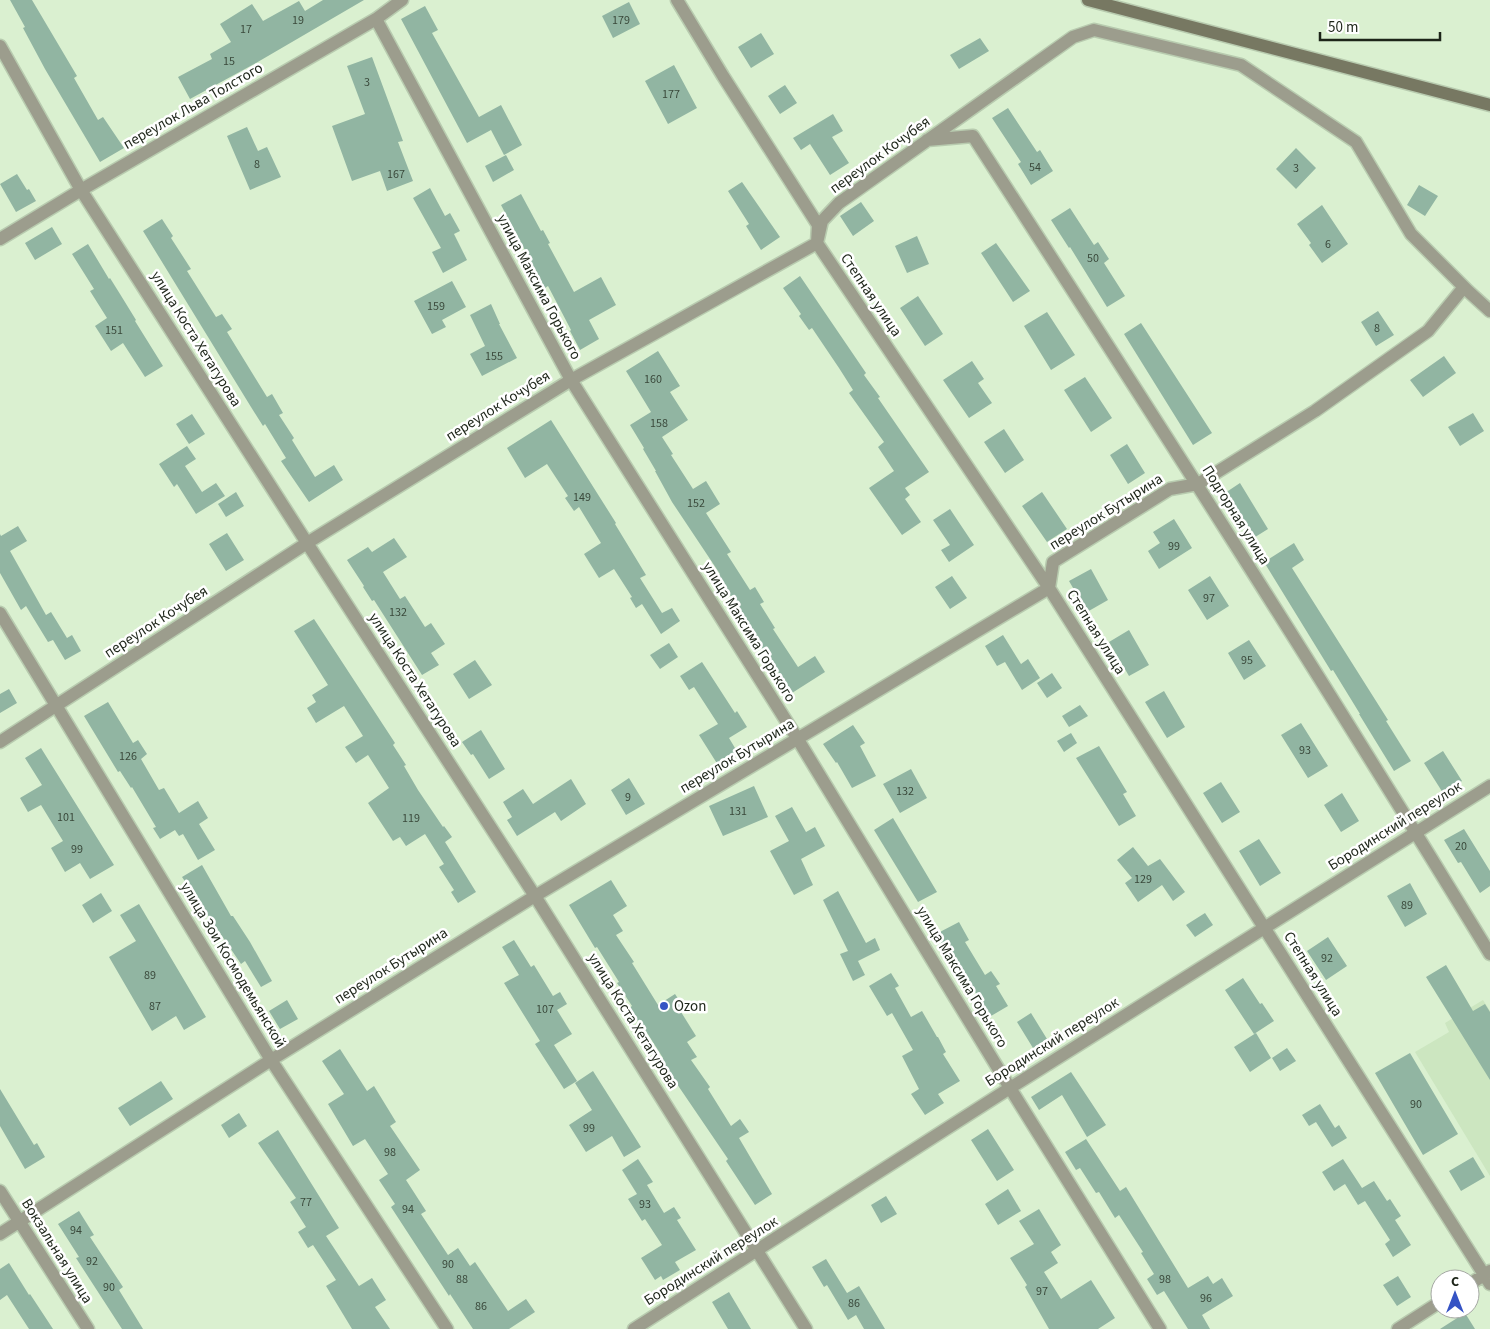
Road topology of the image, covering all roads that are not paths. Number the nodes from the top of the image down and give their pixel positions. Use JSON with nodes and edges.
{"nodes":[{"id":1,"x":402,"y":0,"type":"edge"},
{"id":2,"x":677,"y":0,"type":"edge"},
{"id":3,"x":1088,"y":0,"type":"edge"},
{"id":4,"x":376,"y":18,"type":"junction"},
{"id":5,"x":0,"y":46,"type":"edge"},
{"id":6,"x":1490,"y":105,"type":"edge"},
{"id":7,"x":927,"y":140,"type":"junction"},
{"id":8,"x":81,"y":190,"type":"junction"},
{"id":9,"x":0,"y":239,"type":"edge"},
{"id":10,"x":817,"y":243,"type":"junction"},
{"id":11,"x":1464,"y":287,"type":"junction"},
{"id":12,"x":1490,"y":311,"type":"edge"},
{"id":13,"x":570,"y":380,"type":"junction"},
{"id":14,"x":1198,"y":484,"type":"junction"},
{"id":15,"x":307,"y":544,"type":"junction"},
{"id":16,"x":1049,"y":588,"type":"junction"},
{"id":17,"x":0,"y":613,"type":"edge"},
{"id":18,"x":56,"y":706,"type":"junction"},
{"id":19,"x":797,"y":738,"type":"junction"},
{"id":20,"x":0,"y":742,"type":"edge"},
{"id":21,"x":1490,"y":786,"type":"edge"},
{"id":22,"x":1416,"y":832,"type":"junction"},
{"id":23,"x":535,"y":896,"type":"junction"},
{"id":24,"x":1264,"y":927,"type":"junction"},
{"id":25,"x":1490,"y":954,"type":"edge"},
{"id":26,"x":271,"y":1060,"type":"junction"},
{"id":27,"x":1010,"y":1088,"type":"junction"},
{"id":28,"x":0,"y":1191,"type":"edge"},
{"id":29,"x":19,"y":1222,"type":"junction"},
{"id":30,"x":0,"y":1234,"type":"edge"},
{"id":31,"x":758,"y":1250,"type":"junction"},
{"id":32,"x":1488,"y":1277,"type":"edge"},
{"id":33,"x":1430,"y":1308,"type":"edge"},
{"id":34,"x":88,"y":1329,"type":"edge"},
{"id":35,"x":447,"y":1329,"type":"edge"},
{"id":36,"x":634,"y":1329,"type":"edge"},
{"id":37,"x":806,"y":1329,"type":"edge"},
{"id":38,"x":1160,"y":1329,"type":"edge"},
{"id":39,"x":1398,"y":1329,"type":"edge"}],
"edges":[{"from":1,"to":4,"type":"street","name":"переулок Льва Толстого"},
{"from":2,"to":10,"type":"street","name":"Степная улица"},
{"from":3,"to":6,"type":"street"},
{"from":4,"to":8,"type":"street","name":"переулок Льва Толстого"},
{"from":4,"to":13,"type":"street","name":"улица Максима Горького"},
{"from":5,"to":8,"type":"street","name":"улица Коста Хетагурова"},
{"from":7,"to":10,"type":"street","name":"переулок Кочубея"},
{"from":7,"to":11,"type":"street","name":"переулок Кочубея"},
{"from":7,"to":14,"type":"street","name":"Подгорная улица"},
{"from":8,"to":9,"type":"street","name":"переулок Льва Толстого"},
{"from":8,"to":15,"type":"street","name":"улица Коста Хетагурова"},
{"from":10,"to":13,"type":"street","name":"переулок Кочубея"},
{"from":10,"to":16,"type":"street","name":"Степная улица"},
{"from":11,"to":12,"type":"street"},
{"from":11,"to":14,"type":"street","name":"переулок Бутырина"},
{"from":13,"to":15,"type":"street","name":"переулок Кочубея"},
{"from":13,"to":19,"type":"street","name":"улица Максима Горького"},
{"from":14,"to":16,"type":"street","name":"переулок Бутырина"},
{"from":14,"to":22,"type":"street","name":"Подгорная улица"},
{"from":15,"to":18,"type":"street","name":"переулок Кочубея"},
{"from":15,"to":23,"type":"street","name":"улица Коста Хетагурова"},
{"from":16,"to":19,"type":"street","name":"переулок Бутырина"},
{"from":16,"to":24,"type":"street","name":"Степная улица"},
{"from":17,"to":18,"type":"street","name":"улица Зои Космодемьянской"},
{"from":18,"to":20,"type":"street","name":"переулок Кочубея"},
{"from":18,"to":26,"type":"street","name":"улица Зои Космодемьянской"},
{"from":19,"to":23,"type":"street","name":"переулок Бутырина"},
{"from":19,"to":27,"type":"street","name":"улица Максима Горького"},
{"from":21,"to":22,"type":"street","name":"Бородинский переулок"},
{"from":22,"to":24,"type":"street","name":"Бородинский переулок"},
{"from":22,"to":25,"type":"street","name":"Подгорная улица"},
{"from":23,"to":26,"type":"street","name":"переулок Бутырина"},
{"from":23,"to":31,"type":"street","name":"улица Коста Хетагурова"},
{"from":24,"to":27,"type":"street","name":"Бородинский переулок"},
{"from":24,"to":32,"type":"street","name":"Степная улица"},
{"from":26,"to":29,"type":"street","name":"переулок Бутырина"},
{"from":26,"to":35,"type":"street","name":"улица Зои Космодемьянской"},
{"from":27,"to":31,"type":"street","name":"Бородинский переулок"},
{"from":27,"to":38,"type":"street","name":"улица Максима Горького"},
{"from":28,"to":29,"type":"street","name":"Вокзальная улица"},
{"from":29,"to":30,"type":"street","name":"переулок Бутырина"},
{"from":29,"to":34,"type":"street","name":"Вокзальная улица"},
{"from":31,"to":36,"type":"street","name":"Бородинский переулок"},
{"from":31,"to":37,"type":"street","name":"улица Коста Хетагурова"},
{"from":33,"to":39,"type":"street"}]}
